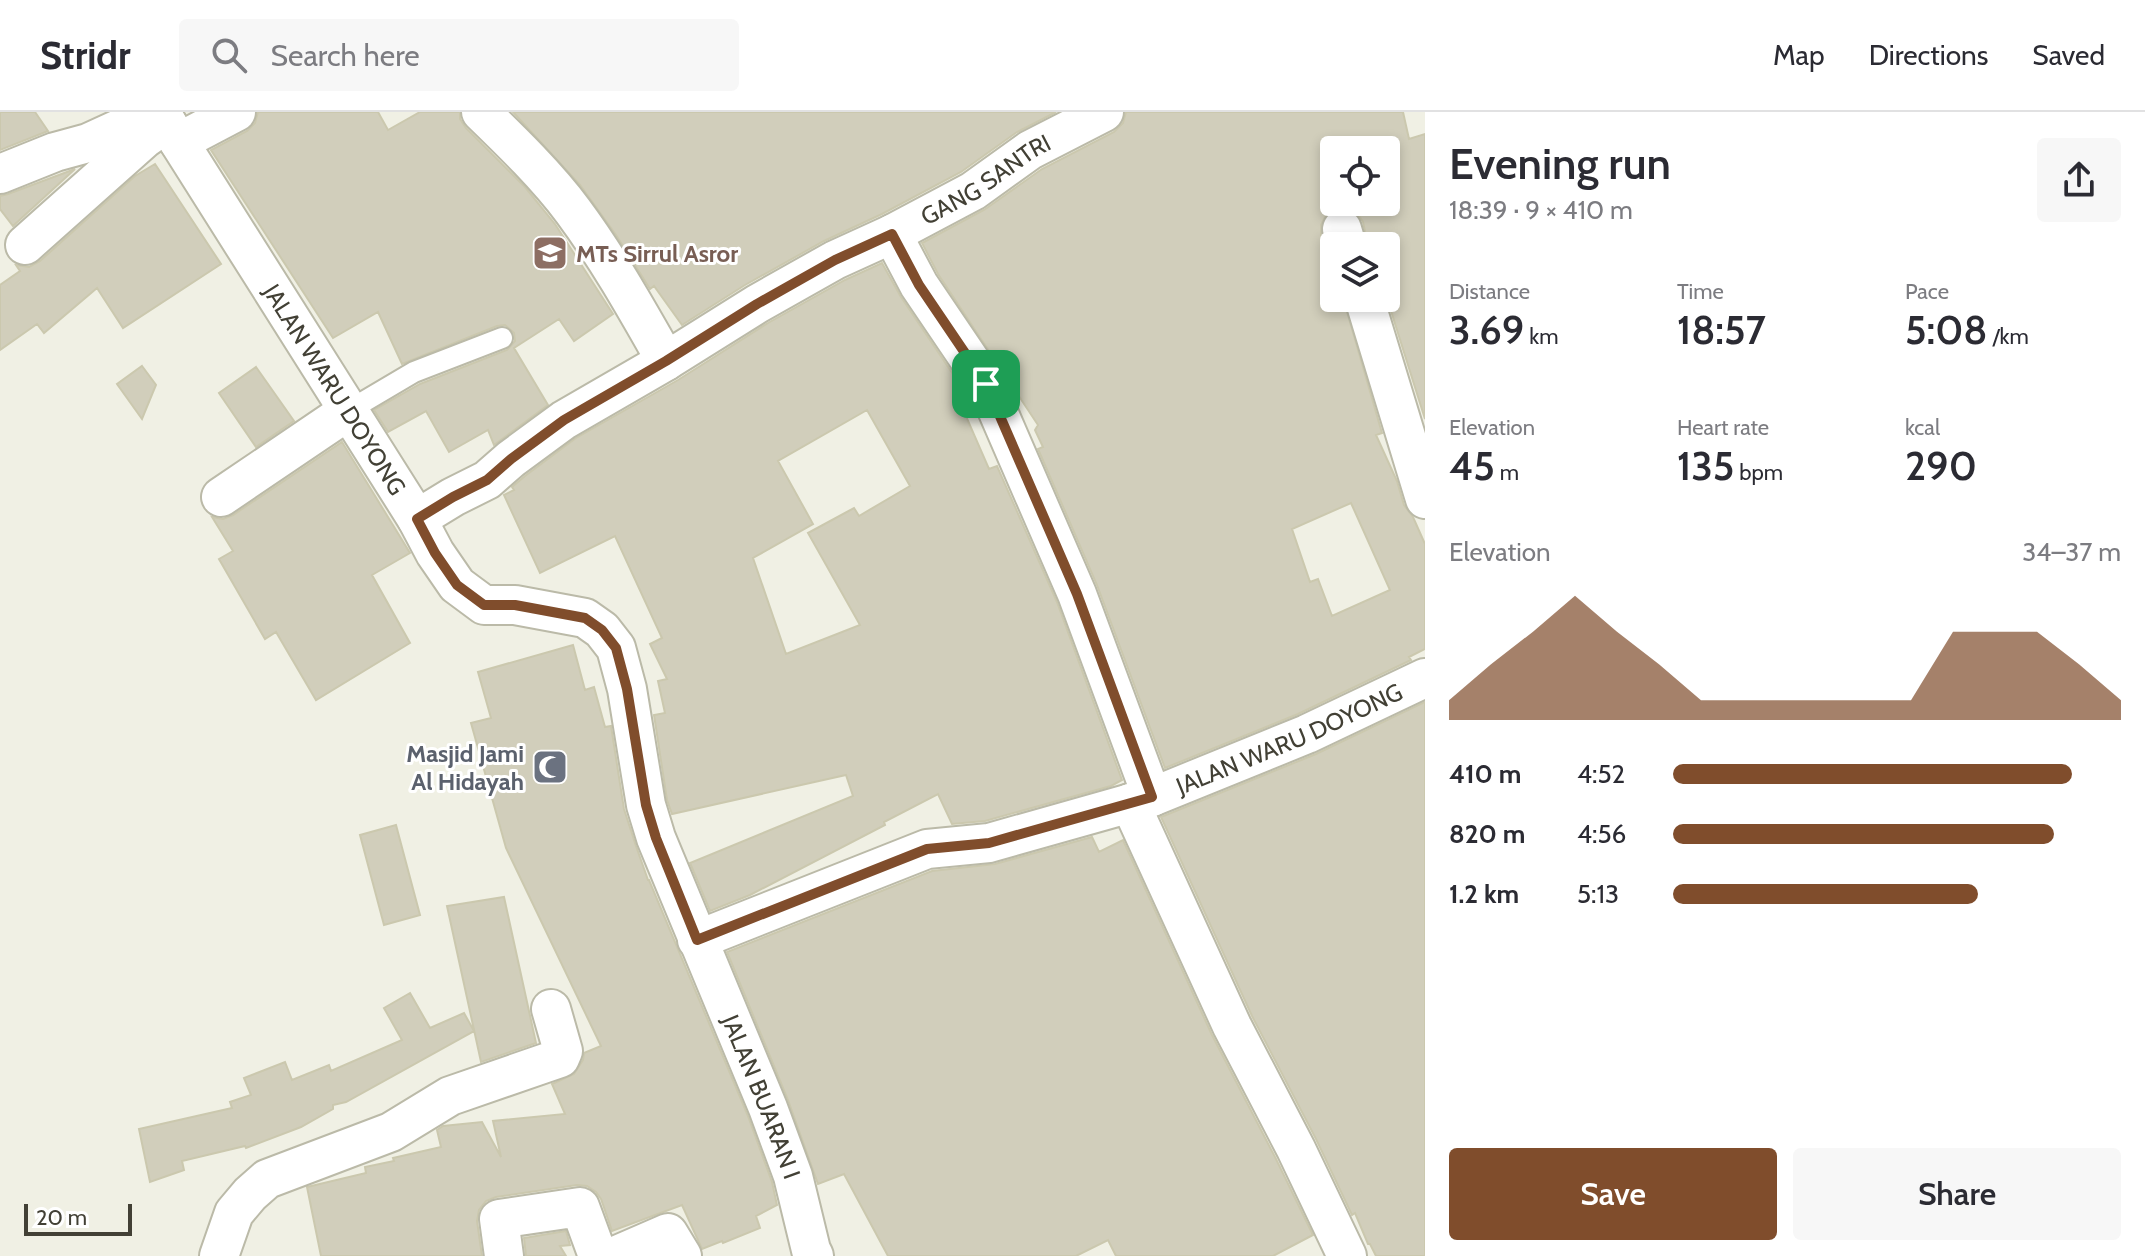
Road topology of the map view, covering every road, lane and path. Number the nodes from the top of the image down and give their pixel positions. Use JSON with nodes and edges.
{"nodes":[{"id":1,"x":236,"y":112,"type":"edge"},
{"id":2,"x":481,"y":112,"type":"edge"},
{"id":3,"x":1104,"y":112,"type":"edge"},
{"id":4,"x":166,"y":122,"type":"edge"},
{"id":5,"x":0,"y":174,"type":"edge"},
{"id":6,"x":892,"y":234,"type":"junction"},
{"id":7,"x":25,"y":245,"type":"dead end"},
{"id":8,"x":1368,"y":312,"type":"edge"},
{"id":9,"x":502,"y":338,"type":"dead end"},
{"id":10,"x":666,"y":361,"type":"junction"},
{"id":11,"x":348,"y":411,"type":"junction"},
{"id":12,"x":221,"y":497,"type":"dead end"},
{"id":13,"x":1425,"y":499,"type":"edge"},
{"id":14,"x":417,"y":519,"type":"junction"},
{"id":15,"x":1425,"y":678,"type":"edge"},
{"id":16,"x":1141,"y":800,"type":"junction"},
{"id":17,"x":697,"y":940,"type":"junction"},
{"id":18,"x":551,"y":1009,"type":"dead end"},
{"id":19,"x":810,"y":1254,"type":"edge"},
{"id":20,"x":219,"y":1256,"type":"edge"},
{"id":21,"x":504,"y":1256,"type":"edge"},
{"id":22,"x":598,"y":1256,"type":"edge"},
{"id":23,"x":615,"y":1256,"type":"edge"},
{"id":24,"x":682,"y":1256,"type":"edge"},
{"id":25,"x":1347,"y":1256,"type":"edge"}],
"edges":[{"from":1,"to":4,"type":"street"},
{"from":2,"to":10,"type":"street"},
{"from":3,"to":6,"type":"street","name":"GANG SANTRI"},
{"from":4,"to":5,"type":"street"},
{"from":4,"to":7,"type":"street"},
{"from":4,"to":11,"type":"street","name":"JALAN WARU DOYONG"},
{"from":6,"to":10,"type":"street","name":"GANG SANTRI"},
{"from":6,"to":16,"type":"street","name":"JALAN WARU DOYONG"},
{"from":8,"to":13,"type":"street"},
{"from":9,"to":11,"type":"lane"},
{"from":10,"to":14,"type":"street","name":"GANG SANTRI"},
{"from":11,"to":12,"type":"street"},
{"from":11,"to":14,"type":"street","name":"JALAN WARU DOYONG"},
{"from":14,"to":17,"type":"street","name":"JALAN WARU DOYONG"},
{"from":15,"to":16,"type":"street","name":"JALAN WARU DOYONG"},
{"from":16,"to":17,"type":"street","name":"JALAN WARU DOYONG"},
{"from":16,"to":25,"type":"street"},
{"from":17,"to":19,"type":"street","name":"JALAN BUARAN I"},
{"from":18,"to":20,"type":"street"},
{"from":21,"to":22,"type":"street"},
{"from":23,"to":24,"type":"street"}]}
